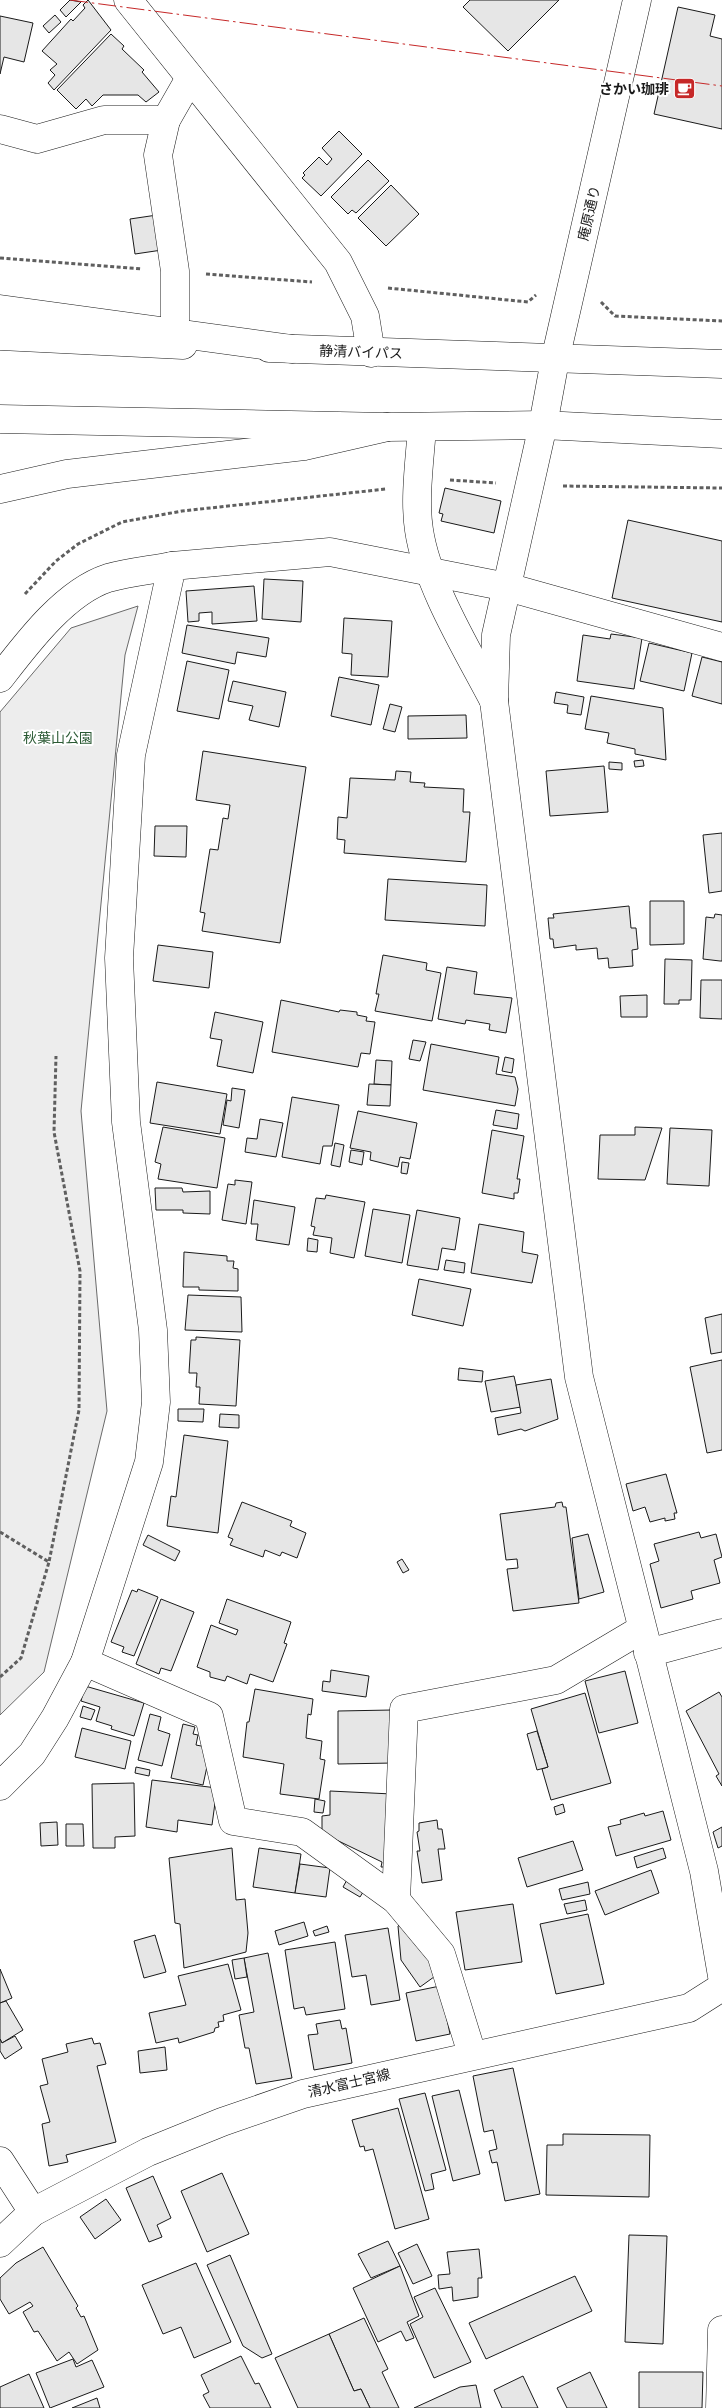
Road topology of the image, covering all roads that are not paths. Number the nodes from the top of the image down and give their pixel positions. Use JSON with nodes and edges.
{"nodes":[{"id":1,"x":128,"y":0,"type":"edge"},
{"id":2,"x":637,"y":0,"type":"edge"},
{"id":3,"x":190,"y":78,"type":"junction"},
{"id":4,"x":166,"y":120,"type":"junction"},
{"id":5,"x":0,"y":129,"type":"edge"},
{"id":6,"x":0,"y":309,"type":"edge"},
{"id":7,"x":0,"y":336,"type":"edge"},
{"id":8,"x":175,"y":339,"type":"junction"},
{"id":9,"x":371,"y":353,"type":"junction"},
{"id":10,"x":555,"y":360,"type":"junction"},
{"id":11,"x":722,"y":364,"type":"edge"},
{"id":12,"x":0,"y":419,"type":"edge"},
{"id":13,"x":543,"y":425,"type":"junction"},
{"id":14,"x":387,"y":427,"type":"junction"},
{"id":15,"x":422,"y":427,"type":"junction"},
{"id":16,"x":722,"y":434,"type":"edge"},
{"id":17,"x":0,"y":489,"type":"edge"},
{"id":18,"x":172,"y":566,"type":"junction"},
{"id":19,"x":431,"y":572,"type":"junction"},
{"id":20,"x":507,"y":587,"type":"junction"},
{"id":21,"x":722,"y":647,"type":"edge"},
{"id":22,"x":0,"y":678,"type":"edge"},
{"id":23,"x":494,"y":702,"type":"junction"},
{"id":24,"x":722,"y":1633,"type":"edge"},
{"id":25,"x":645,"y":1641,"type":"junction"},
{"id":26,"x":85,"y":1662,"type":"junction"},
{"id":27,"x":0,"y":1786,"type":"edge"},
{"id":28,"x":396,"y":1900,"type":"junction"},
{"id":29,"x":722,"y":1976,"type":"edge"},
{"id":30,"x":722,"y":1987,"type":"edge"},
{"id":31,"x":472,"y":2054,"type":"junction"},
{"id":32,"x":0,"y":2161,"type":"edge"},
{"id":33,"x":33,"y":2212,"type":"junction"},
{"id":34,"x":0,"y":2243,"type":"edge"},
{"id":35,"x":722,"y":2330,"type":"edge"},
{"id":36,"x":720,"y":2408,"type":"edge"}],
"edges":[{"from":1,"to":3,"type":"main road"},
{"from":2,"to":10,"type":"main road","name":"庵原通り"},
{"from":3,"to":4,"type":"main road"},
{"from":3,"to":9,"type":"main road"},
{"from":4,"to":5,"type":"main road"},
{"from":4,"to":8,"type":"main road"},
{"from":6,"to":8,"type":"main road"},
{"from":7,"to":8,"type":"main road"},
{"from":8,"to":9,"type":"main road","name":"静清バイパス"},
{"from":9,"to":10,"type":"main road","name":"静清バイパス"},
{"from":10,"to":11,"type":"main road","name":"静清バイパス"},
{"from":10,"to":13,"type":"main road","name":"庵原通り"},
{"from":12,"to":14,"type":"main road"},
{"from":13,"to":15,"type":"main road"},
{"from":13,"to":16,"type":"main road"},
{"from":13,"to":20,"type":"main road","name":"庵原通り"},
{"from":14,"to":15,"type":"main road"},
{"from":14,"to":17,"type":"main road"},
{"from":15,"to":19,"type":"main road"},
{"from":18,"to":19,"type":"main road"},
{"from":18,"to":22,"type":"main road"},
{"from":18,"to":26,"type":"main road"},
{"from":19,"to":20,"type":"main road"},
{"from":19,"to":23,"type":"main road"},
{"from":20,"to":21,"type":"main road"},
{"from":20,"to":23,"type":"main road","name":"庵原通り"},
{"from":23,"to":25,"type":"main road"},
{"from":24,"to":25,"type":"main road"},
{"from":25,"to":28,"type":"main road"},
{"from":25,"to":29,"type":"main road"},
{"from":26,"to":27,"type":"main road"},
{"from":26,"to":28,"type":"main road"},
{"from":28,"to":31,"type":"main road"},
{"from":30,"to":31,"type":"main road","name":"清水富士宮線"},
{"from":31,"to":33,"type":"main road","name":"清水富士宮線"},
{"from":32,"to":33,"type":"main road"},
{"from":33,"to":34,"type":"main road","name":"清水富士宮線"},
{"from":35,"to":36,"type":"main road"}]}
